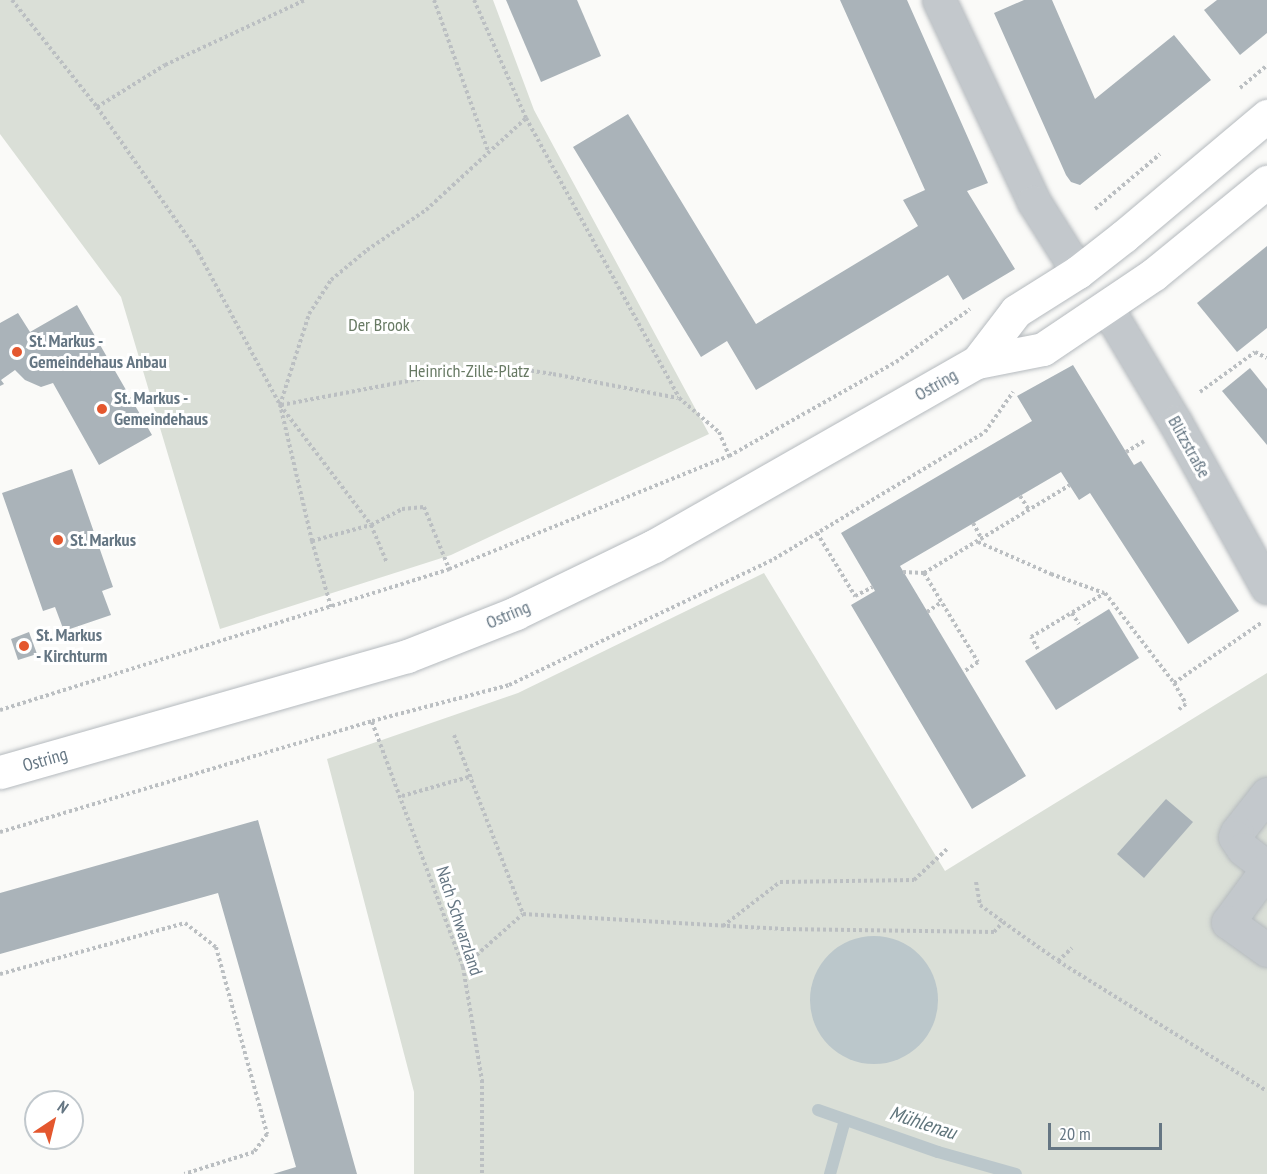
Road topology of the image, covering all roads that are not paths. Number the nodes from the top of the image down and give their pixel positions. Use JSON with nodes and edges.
{"nodes":[{"id":1,"x":939,"y":0,"type":"edge"},
{"id":2,"x":1267,"y":116,"type":"edge"},
{"id":3,"x":1267,"y":182,"type":"edge"},
{"id":4,"x":1078,"y":272,"type":"junction"},
{"id":5,"x":1107,"y":308,"type":"junction"},
{"id":6,"x":977,"y":362,"type":"junction"},
{"id":7,"x":1267,"y":587,"type":"edge"},
{"id":8,"x":0,"y":772,"type":"edge"},
{"id":9,"x":1267,"y":794,"type":"edge"},
{"id":10,"x":1267,"y":868,"type":"edge"},
{"id":11,"x":1267,"y":906,"type":"edge"},
{"id":12,"x":1256,"y":942,"type":"edge"}],
"edges":[{"from":1,"to":4,"type":"street"},
{"from":2,"to":4,"type":"main road","name":"Ostring"},
{"from":3,"to":5,"type":"main road","name":"Ostring"},
{"from":4,"to":6,"type":"main road","name":"Ostring"},
{"from":5,"to":6,"type":"main road","name":"Ostring"},
{"from":5,"to":7,"type":"street","name":"Blitzstraße"},
{"from":6,"to":8,"type":"main road","name":"Ostring"},
{"from":9,"to":10,"type":"street"},
{"from":10,"to":12,"type":"street"},
{"from":11,"to":12,"type":"street"}]}
